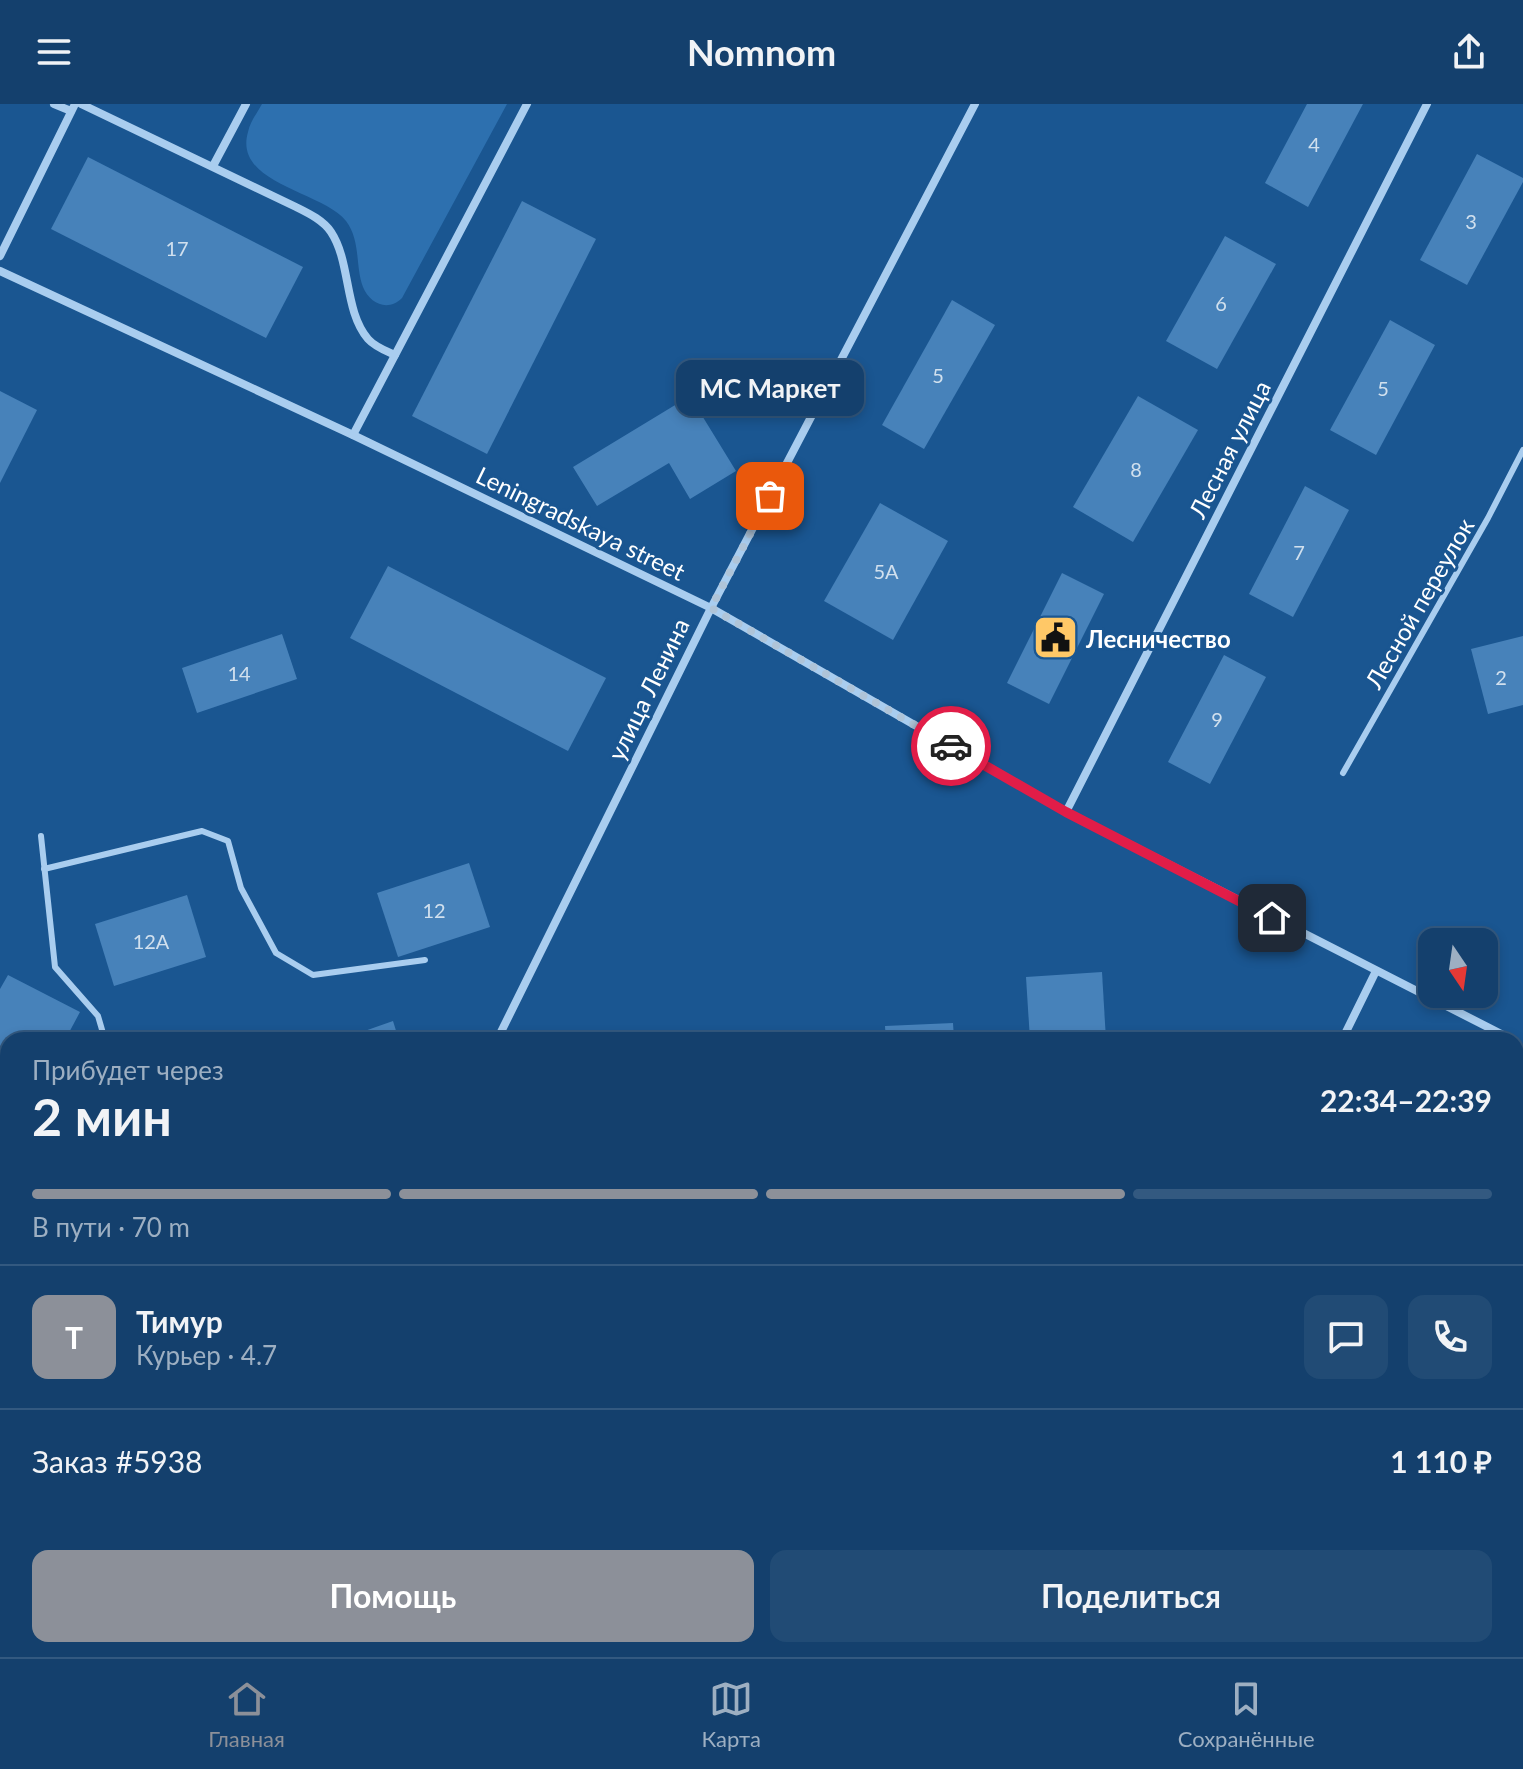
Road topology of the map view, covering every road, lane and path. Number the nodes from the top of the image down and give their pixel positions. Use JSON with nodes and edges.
{"nodes":[{"id":1,"x":54,"y":104,"type":"edge"},
{"id":2,"x":81,"y":104,"type":"edge"},
{"id":3,"x":246,"y":104,"type":"edge"},
{"id":4,"x":527,"y":104,"type":"edge"},
{"id":5,"x":975,"y":104,"type":"edge"},
{"id":6,"x":1427,"y":104,"type":"edge"},
{"id":7,"x":73,"y":108,"type":"edge"},
{"id":8,"x":213,"y":166,"type":"junction"},
{"id":9,"x":0,"y":256,"type":"edge"},
{"id":10,"x":0,"y":271,"type":"edge"},
{"id":11,"x":395,"y":355,"type":"junction"},
{"id":12,"x":353,"y":435,"type":"junction"},
{"id":13,"x":1523,"y":450,"type":"edge"},
{"id":14,"x":711,"y":608,"type":"junction"},
{"id":15,"x":1343,"y":773,"type":"dead end"},
{"id":16,"x":1066,"y":812,"type":"junction"},
{"id":17,"x":41,"y":836,"type":"dead end"},
{"id":18,"x":44,"y":869,"type":"junction"},
{"id":19,"x":425,"y":960,"type":"dead end"},
{"id":20,"x":1376,"y":971,"type":"junction"},
{"id":21,"x":103,"y":1032,"type":"edge"},
{"id":22,"x":501,"y":1032,"type":"edge"},
{"id":23,"x":1346,"y":1032,"type":"edge"},
{"id":24,"x":1496,"y":1032,"type":"edge"}],
"edges":[{"from":1,"to":7,"type":"street"},
{"from":2,"to":8,"type":"street"},
{"from":3,"to":8,"type":"street"},
{"from":4,"to":11,"type":"street"},
{"from":5,"to":14,"type":"street","name":"улица Ленина"},
{"from":6,"to":16,"type":"street","name":"Лесная улица"},
{"from":7,"to":9,"type":"street"},
{"from":8,"to":11,"type":"street"},
{"from":10,"to":12,"type":"street","name":"Leningradskaya street"},
{"from":11,"to":12,"type":"street"},
{"from":12,"to":14,"type":"street","name":"Leningradskaya street"},
{"from":13,"to":15,"type":"lane","name":"Лесной переулок"},
{"from":14,"to":16,"type":"street","name":"Leningradskaya street"},
{"from":14,"to":22,"type":"street","name":"улица Ленина"},
{"from":16,"to":20,"type":"street","name":"Leningradskaya street"},
{"from":17,"to":18,"type":"lane"},
{"from":18,"to":19,"type":"lane"},
{"from":18,"to":21,"type":"lane"},
{"from":20,"to":23,"type":"street"},
{"from":20,"to":24,"type":"street","name":"Leningradskaya street"}]}
